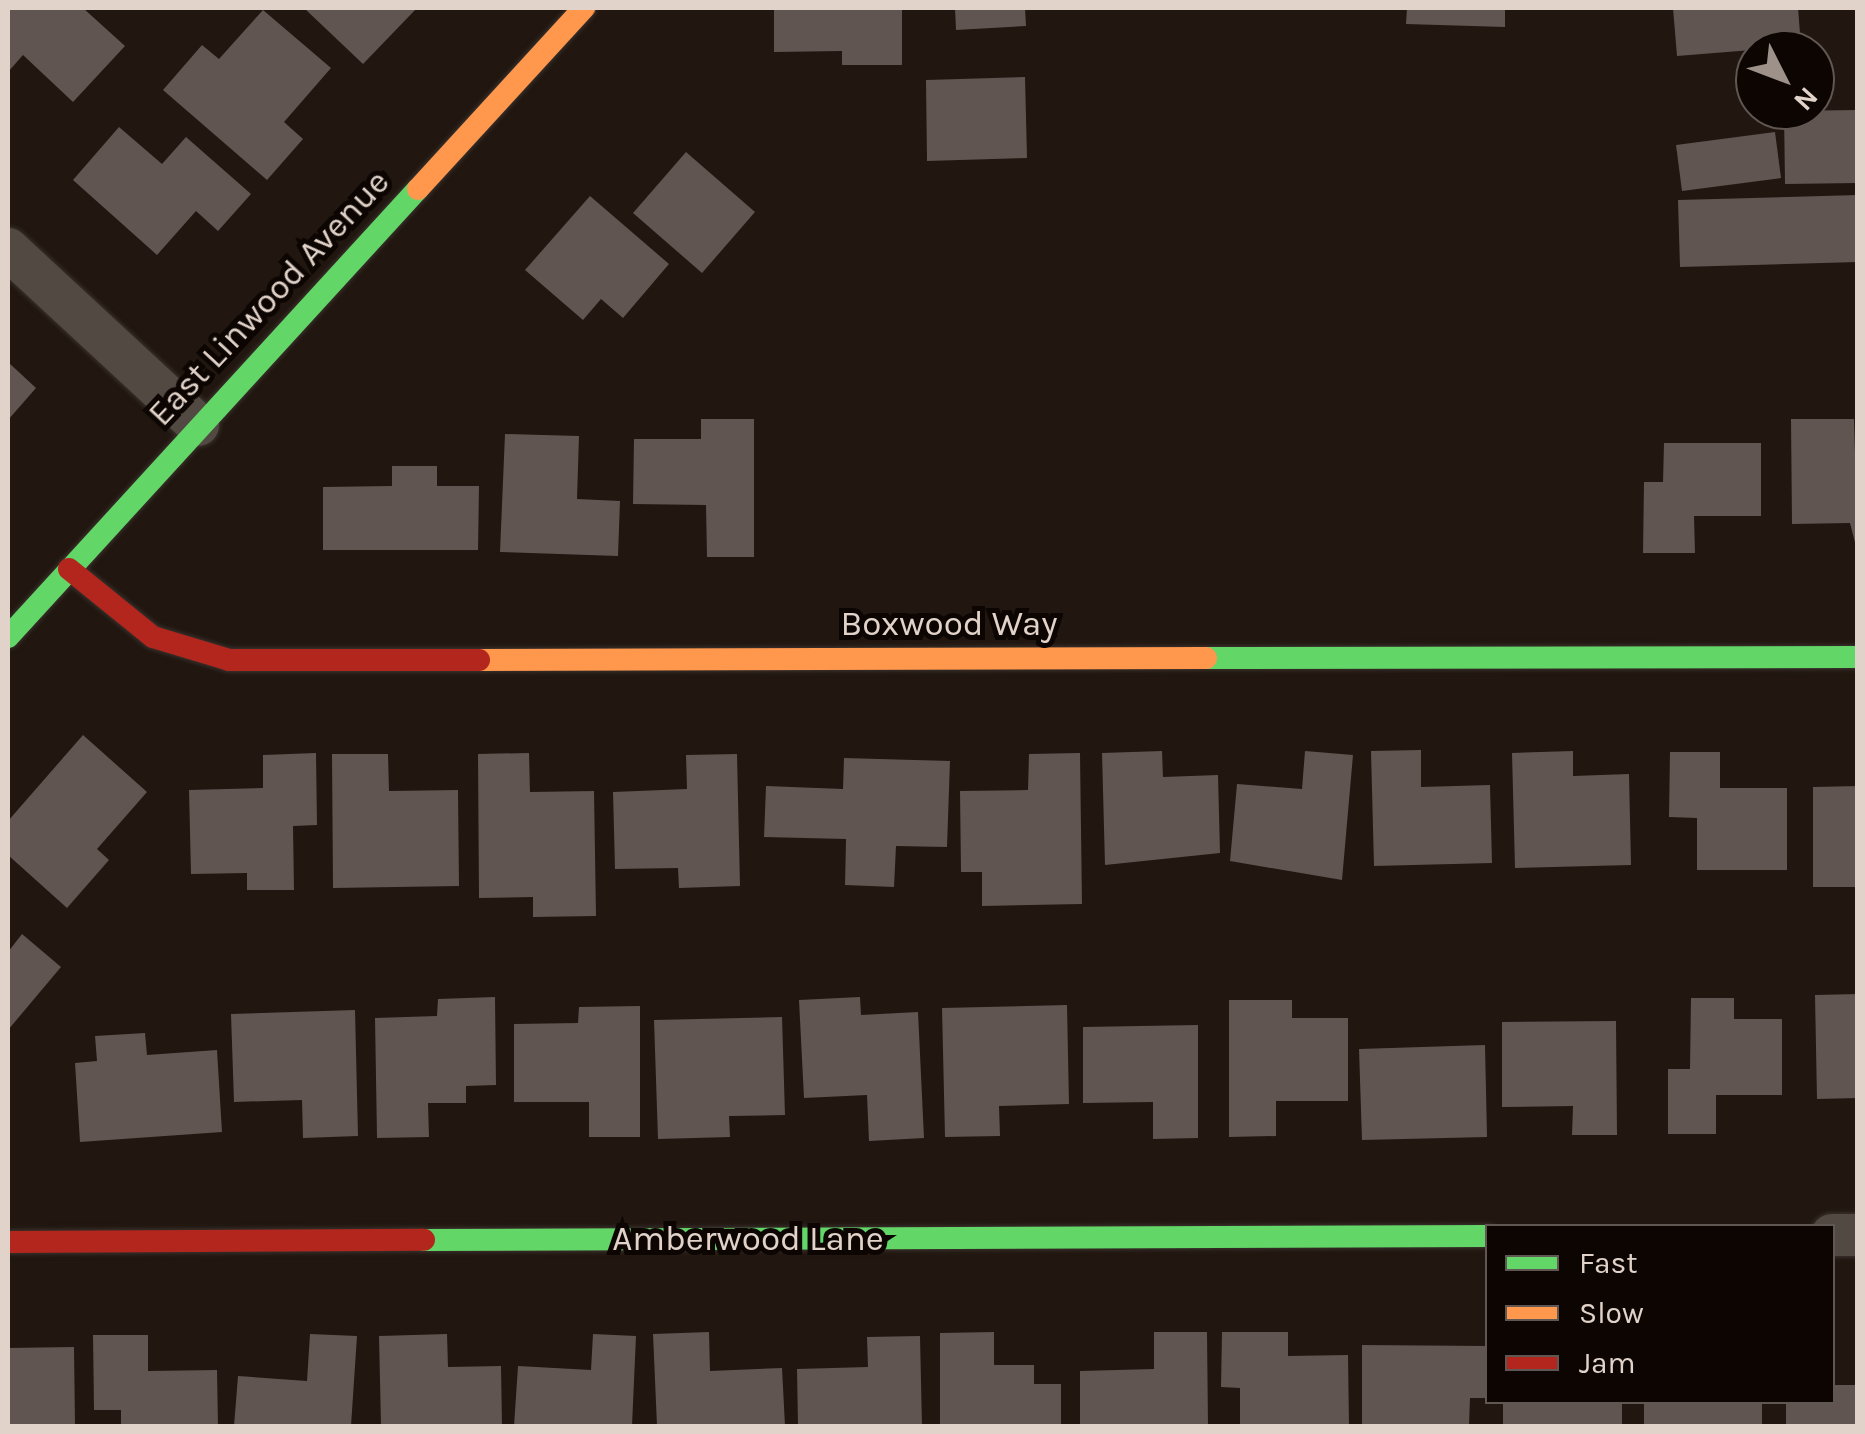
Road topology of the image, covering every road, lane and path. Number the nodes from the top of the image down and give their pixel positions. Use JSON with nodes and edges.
{"nodes":[{"id":1,"x":584,"y":8,"type":"edge"},
{"id":2,"x":8,"y":250,"type":"edge"},
{"id":3,"x":198,"y":426,"type":"junction"},
{"id":4,"x":69,"y":569,"type":"junction"},
{"id":5,"x":8,"y":637,"type":"edge"},
{"id":6,"x":1858,"y":657,"type":"edge"},
{"id":7,"x":1485,"y":1236,"type":"edge"},
{"id":8,"x":8,"y":1242,"type":"edge"}],
"edges":[{"from":1,"to":3,"type":"street","name":"East Linwood Avenue"},
{"from":2,"to":3,"type":"street"},
{"from":3,"to":4,"type":"street","name":"East Linwood Avenue"},
{"from":4,"to":5,"type":"street","name":"East Linwood Avenue"},
{"from":4,"to":6,"type":"street","name":"Boxwood Way"},
{"from":7,"to":8,"type":"street","name":"Amberwood Lane"}]}
